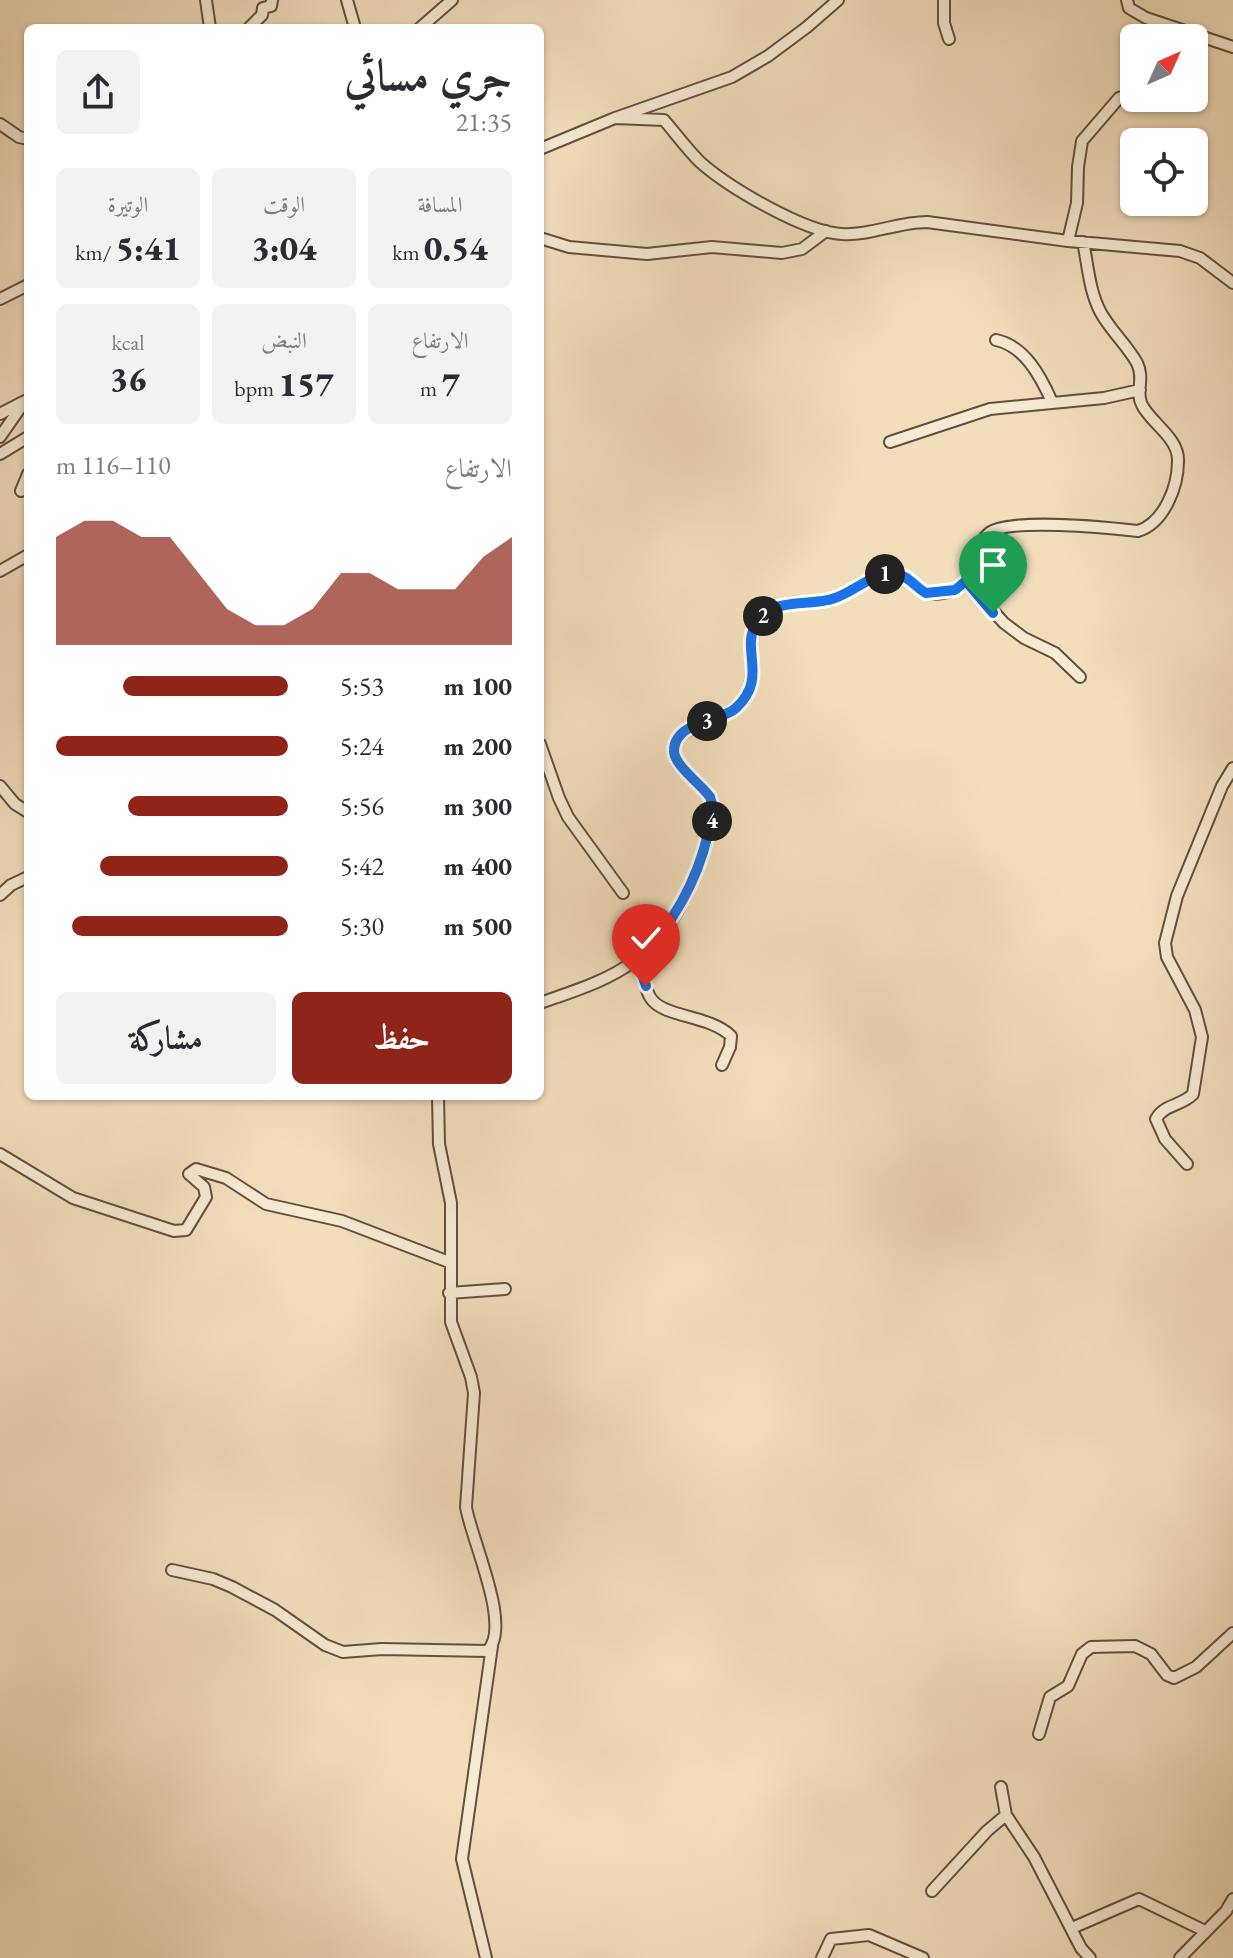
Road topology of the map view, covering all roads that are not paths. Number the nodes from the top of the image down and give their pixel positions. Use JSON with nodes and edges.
{"nodes":[{"id":1,"x":206,"y":0,"type":"edge"},
{"id":2,"x":272,"y":0,"type":"edge"},
{"id":3,"x":347,"y":0,"type":"edge"},
{"id":4,"x":452,"y":0,"type":"edge"},
{"id":5,"x":838,"y":0,"type":"edge"},
{"id":6,"x":944,"y":0,"type":"edge"},
{"id":7,"x":1127,"y":0,"type":"edge"},
{"id":8,"x":209,"y":24,"type":"edge"},
{"id":9,"x":253,"y":24,"type":"edge"},
{"id":10,"x":354,"y":24,"type":"edge"},
{"id":11,"x":425,"y":24,"type":"edge"},
{"id":12,"x":949,"y":39,"type":"dead end"},
{"id":13,"x":1233,"y":47,"type":"edge"},
{"id":14,"x":1120,"y":98,"type":"edge"},
{"id":15,"x":615,"y":118,"type":"junction"},
{"id":16,"x":0,"y":124,"type":"edge"},
{"id":17,"x":24,"y":138,"type":"edge"},
{"id":18,"x":544,"y":147,"type":"edge"},
{"id":19,"x":826,"y":231,"type":"junction"},
{"id":20,"x":544,"y":239,"type":"edge"},
{"id":21,"x":1068,"y":241,"type":"junction"},
{"id":22,"x":1083,"y":242,"type":"junction"},
{"id":23,"x":1228,"y":274,"type":"edge"},
{"id":24,"x":1233,"y":283,"type":"edge"},
{"id":25,"x":24,"y":287,"type":"edge"},
{"id":26,"x":0,"y":299,"type":"edge"},
{"id":27,"x":996,"y":340,"type":"dead end"},
{"id":28,"x":1140,"y":390,"type":"junction"},
{"id":29,"x":24,"y":401,"type":"edge"},
{"id":30,"x":1052,"y":402,"type":"junction"},
{"id":31,"x":24,"y":403,"type":"edge"},
{"id":32,"x":0,"y":414,"type":"edge"},
{"id":33,"x":0,"y":437,"type":"edge"},
{"id":34,"x":24,"y":439,"type":"edge"},
{"id":35,"x":890,"y":442,"type":"dead end"},
{"id":36,"x":0,"y":454,"type":"edge"},
{"id":37,"x":24,"y":484,"type":"edge"},
{"id":38,"x":21,"y":491,"type":"dead end"},
{"id":39,"x":24,"y":557,"type":"edge"},
{"id":40,"x":0,"y":571,"type":"edge"},
{"id":41,"x":966,"y":581,"type":"junction"},
{"id":42,"x":1080,"y":677,"type":"dead end"},
{"id":43,"x":544,"y":755,"type":"edge"},
{"id":44,"x":1233,"y":768,"type":"edge"},
{"id":45,"x":0,"y":786,"type":"edge"},
{"id":46,"x":24,"y":810,"type":"edge"},
{"id":47,"x":24,"y":879,"type":"edge"},
{"id":48,"x":623,"y":893,"type":"dead end"},
{"id":49,"x":0,"y":895,"type":"edge"},
{"id":50,"x":637,"y":959,"type":"junction"},
{"id":51,"x":544,"y":1001,"type":"edge"},
{"id":52,"x":722,"y":1065,"type":"dead end"},
{"id":53,"x":438,"y":1100,"type":"edge"},
{"id":54,"x":0,"y":1154,"type":"edge"},
{"id":55,"x":1187,"y":1164,"type":"dead end"},
{"id":56,"x":449,"y":1262,"type":"junction"},
{"id":57,"x":505,"y":1289,"type":"dead end"},
{"id":58,"x":449,"y":1293,"type":"junction"},
{"id":59,"x":172,"y":1570,"type":"dead end"},
{"id":60,"x":1233,"y":1633,"type":"edge"},
{"id":61,"x":492,"y":1646,"type":"junction"},
{"id":62,"x":1039,"y":1734,"type":"dead end"},
{"id":63,"x":1001,"y":1787,"type":"dead end"},
{"id":64,"x":1006,"y":1815,"type":"junction"},
{"id":65,"x":932,"y":1891,"type":"dead end"},
{"id":66,"x":1233,"y":1899,"type":"edge"},
{"id":67,"x":1072,"y":1928,"type":"junction"},
{"id":68,"x":1205,"y":1931,"type":"junction"},
{"id":69,"x":486,"y":1958,"type":"edge"},
{"id":70,"x":822,"y":1958,"type":"edge"},
{"id":71,"x":923,"y":1958,"type":"edge"},
{"id":72,"x":1090,"y":1958,"type":"edge"},
{"id":73,"x":1180,"y":1958,"type":"edge"}],
"edges":[{"from":1,"to":8,"type":"street"},
{"from":2,"to":9,"type":"street"},
{"from":3,"to":10,"type":"street"},
{"from":4,"to":11,"type":"street"},
{"from":5,"to":15,"type":"street"},
{"from":6,"to":12,"type":"street"},
{"from":7,"to":13,"type":"street"},
{"from":14,"to":21,"type":"street"},
{"from":15,"to":18,"type":"street"},
{"from":15,"to":19,"type":"street"},
{"from":16,"to":17,"type":"street"},
{"from":19,"to":20,"type":"street"},
{"from":19,"to":21,"type":"street"},
{"from":21,"to":22,"type":"street"},
{"from":22,"to":23,"type":"street"},
{"from":22,"to":28,"type":"street"},
{"from":23,"to":24,"type":"street"},
{"from":25,"to":26,"type":"street"},
{"from":27,"to":30,"type":"street"},
{"from":28,"to":30,"type":"street"},
{"from":28,"to":41,"type":"street"},
{"from":29,"to":32,"type":"street"},
{"from":30,"to":35,"type":"street"},
{"from":31,"to":33,"type":"street"},
{"from":34,"to":36,"type":"street"},
{"from":37,"to":38,"type":"street"},
{"from":39,"to":40,"type":"street"},
{"from":41,"to":42,"type":"street"},
{"from":41,"to":50,"type":"street"},
{"from":43,"to":48,"type":"street"},
{"from":44,"to":55,"type":"street"},
{"from":45,"to":46,"type":"street"},
{"from":47,"to":49,"type":"street"},
{"from":50,"to":51,"type":"street"},
{"from":50,"to":52,"type":"street"},
{"from":53,"to":56,"type":"street"},
{"from":54,"to":56,"type":"street"},
{"from":56,"to":58,"type":"street"},
{"from":57,"to":58,"type":"street"},
{"from":58,"to":61,"type":"street"},
{"from":59,"to":61,"type":"street"},
{"from":60,"to":62,"type":"street"},
{"from":61,"to":69,"type":"street"},
{"from":63,"to":64,"type":"street"},
{"from":64,"to":65,"type":"street"},
{"from":64,"to":67,"type":"street"},
{"from":66,"to":68,"type":"street"},
{"from":67,"to":68,"type":"street"},
{"from":67,"to":72,"type":"street"},
{"from":68,"to":73,"type":"street"},
{"from":70,"to":71,"type":"street"}]}
